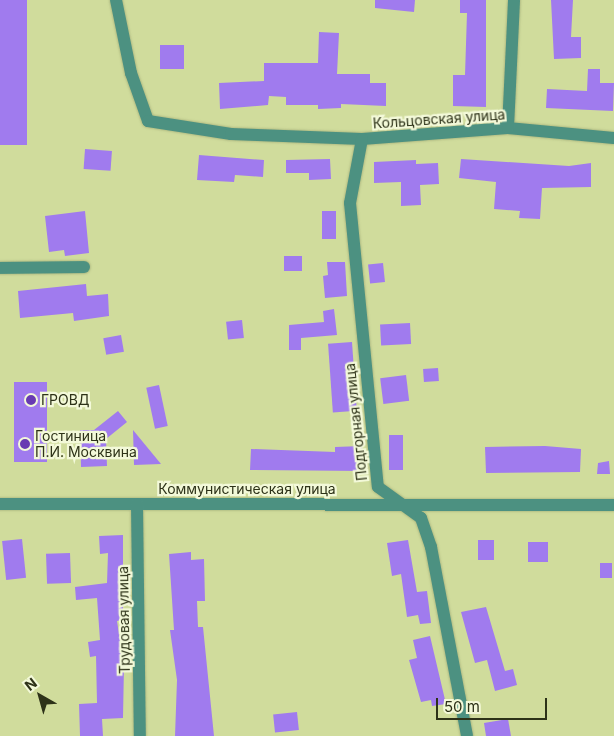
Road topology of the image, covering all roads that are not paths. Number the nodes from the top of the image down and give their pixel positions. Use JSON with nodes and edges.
{"nodes":[{"id":1,"x":116,"y":0,"type":"edge"},
{"id":2,"x":514,"y":0,"type":"edge"},
{"id":3,"x":508,"y":128,"type":"junction"},
{"id":4,"x":614,"y":138,"type":"edge"},
{"id":5,"x":362,"y":139,"type":"junction"},
{"id":6,"x":84,"y":267,"type":"dead end"},
{"id":7,"x":0,"y":268,"type":"edge"},
{"id":8,"x":398,"y":503,"type":"junction"},
{"id":9,"x":0,"y":504,"type":"edge"},
{"id":10,"x":137,"y":504,"type":"junction"},
{"id":11,"x":614,"y":504,"type":"edge"},
{"id":12,"x":140,"y":736,"type":"edge"},
{"id":13,"x":468,"y":736,"type":"edge"}],
"edges":[{"from":1,"to":5,"type":"street","name":"Кольцовская улица"},
{"from":2,"to":3,"type":"street"},
{"from":3,"to":4,"type":"street","name":"Кольцовская улица"},
{"from":3,"to":5,"type":"street","name":"Кольцовская улица"},
{"from":5,"to":8,"type":"street","name":"Подгорная улица"},
{"from":6,"to":7,"type":"street"},
{"from":8,"to":10,"type":"street","name":"Коммунистическая улица"},
{"from":8,"to":11,"type":"street","name":"Коммунистическая улица"},
{"from":8,"to":13,"type":"street","name":"Подгорная улица"},
{"from":9,"to":10,"type":"street","name":"Коммунистическая улица"},
{"from":10,"to":12,"type":"street","name":"Трудовая улица"}]}
